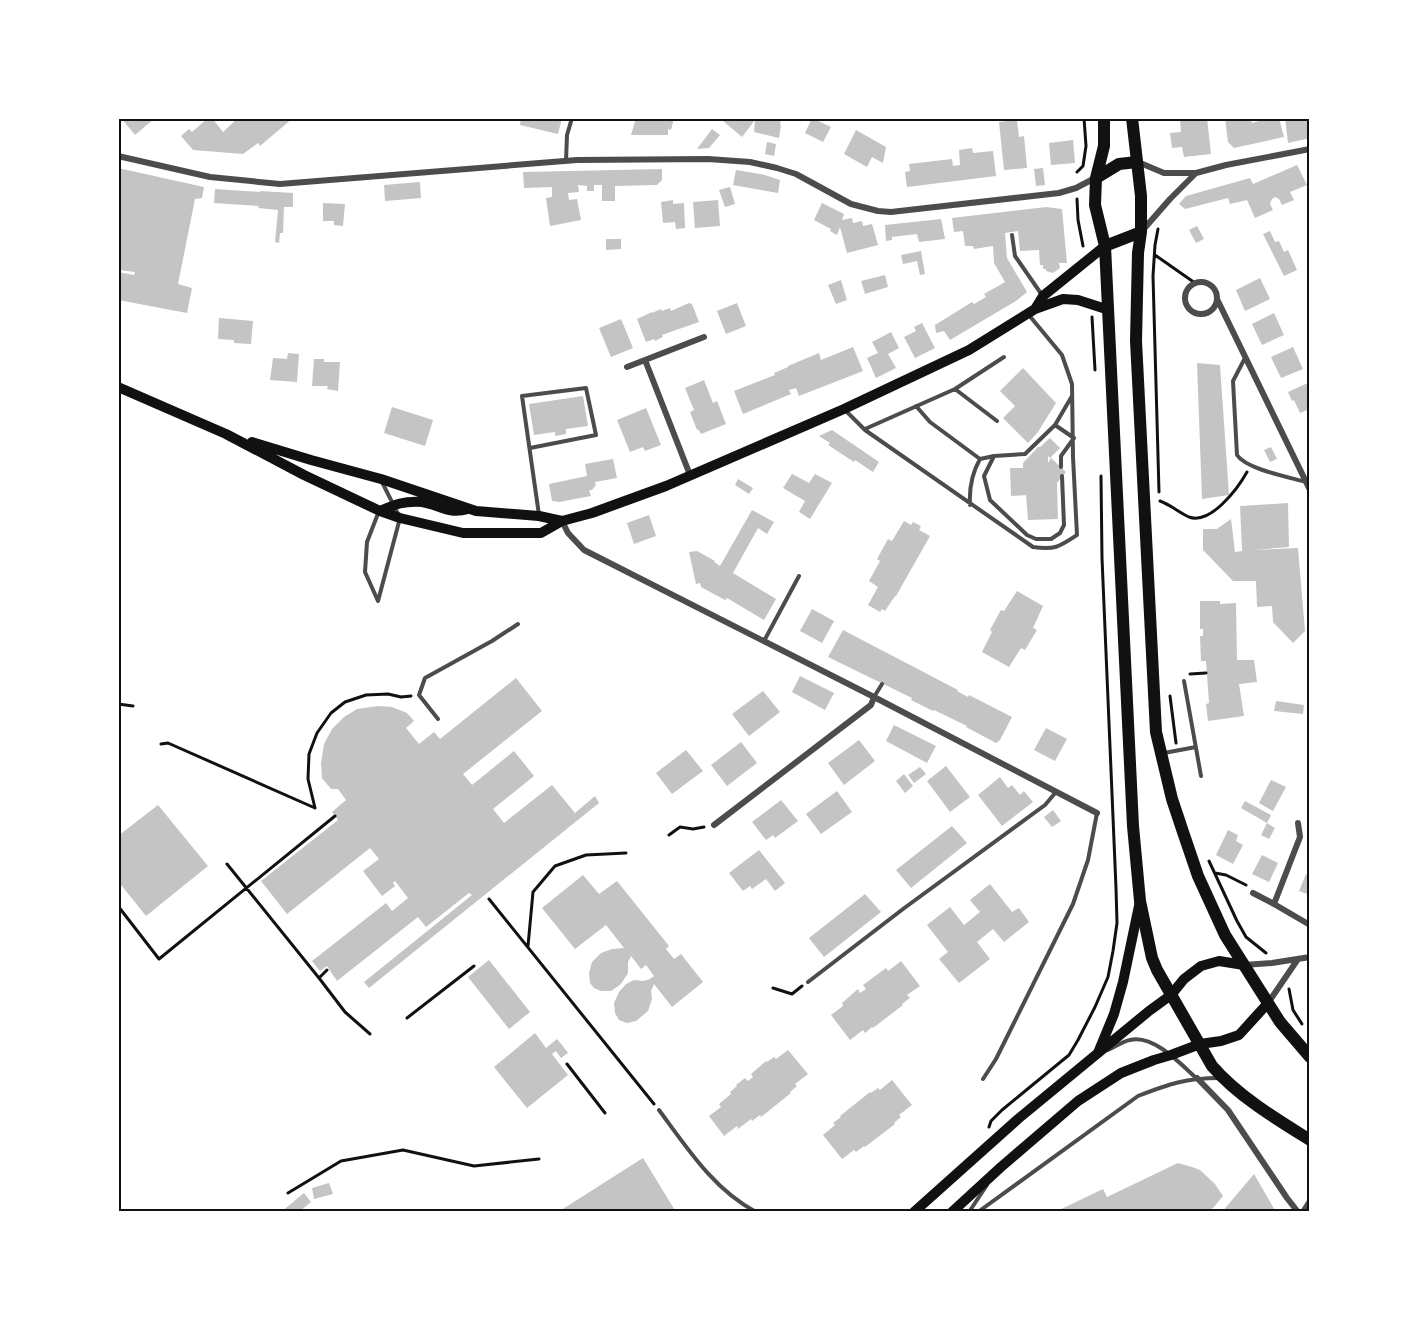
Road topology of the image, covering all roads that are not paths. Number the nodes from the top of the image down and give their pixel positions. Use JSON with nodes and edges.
{"nodes":[{"id":1,"x":572,"y":118,"type":"edge"},
{"id":2,"x":1104,"y":118,"type":"edge"},
{"id":3,"x":1132,"y":118,"type":"edge"},
{"id":4,"x":1310,"y":149,"type":"edge"},
{"id":5,"x":118,"y":156,"type":"edge"},
{"id":6,"x":566,"y":161,"type":"junction"},
{"id":7,"x":1137,"y":162,"type":"junction"},
{"id":8,"x":1196,"y":173,"type":"junction"},
{"id":9,"x":1096,"y":178,"type":"junction"},
{"id":10,"x":1141,"y":232,"type":"junction"},
{"id":11,"x":1012,"y":236,"type":"dead end"},
{"id":12,"x":1105,"y":246,"type":"junction"},
{"id":13,"x":1043,"y":296,"type":"junction"},
{"id":14,"x":1217,"y":299,"type":"junction"},
{"id":15,"x":1109,"y":310,"type":"junction"},
{"id":16,"x":1031,"y":311,"type":"junction"},
{"id":17,"x":704,"y":337,"type":"dead end"},
{"id":18,"x":1004,"y":357,"type":"dead end"},
{"id":19,"x":1245,"y":358,"type":"junction"},
{"id":20,"x":645,"y":360,"type":"junction"},
{"id":21,"x":627,"y":367,"type":"dead end"},
{"id":22,"x":118,"y":387,"type":"edge"},
{"id":23,"x":955,"y":389,"type":"junction"},
{"id":24,"x":1072,"y":396,"type":"junction"},
{"id":25,"x":916,"y":406,"type":"junction"},
{"id":26,"x":844,"y":409,"type":"junction"},
{"id":27,"x":997,"y":421,"type":"dead end"},
{"id":28,"x":1055,"y":426,"type":"junction"},
{"id":29,"x":865,"y":430,"type":"junction"},
{"id":30,"x":226,"y":434,"type":"junction"},
{"id":31,"x":1074,"y":438,"type":"junction"},
{"id":32,"x":530,"y":448,"type":"junction"},
{"id":33,"x":994,"y":456,"type":"junction"},
{"id":34,"x":980,"y":459,"type":"junction"},
{"id":35,"x":1061,"y":467,"type":"dead end"},
{"id":36,"x":690,"y":475,"type":"junction"},
{"id":37,"x":1062,"y":476,"type":"dead end"},
{"id":38,"x":381,"y":479,"type":"junction"},
{"id":39,"x":1306,"y":482,"type":"junction"},
{"id":40,"x":1310,"y":490,"type":"edge"},
{"id":41,"x":393,"y":505,"type":"junction"},
{"id":42,"x":970,"y":505,"type":"junction"},
{"id":43,"x":469,"y":509,"type":"junction"},
{"id":44,"x":380,"y":511,"type":"junction"},
{"id":45,"x":539,"y":516,"type":"junction"},
{"id":46,"x":400,"y":518,"type":"junction"},
{"id":47,"x":562,"y":521,"type":"junction"},
{"id":48,"x":799,"y":576,"type":"dead end"},
{"id":49,"x":519,"y":624,"type":"dead end"},
{"id":50,"x":764,"y":641,"type":"junction"},
{"id":51,"x":1184,"y":681,"type":"dead end"},
{"id":52,"x":882,"y":684,"type":"dead end"},
{"id":53,"x":874,"y":697,"type":"junction"},
{"id":54,"x":438,"y":719,"type":"dead end"},
{"id":55,"x":1196,"y":747,"type":"junction"},
{"id":56,"x":1161,"y":754,"type":"junction"},
{"id":57,"x":1201,"y":776,"type":"dead end"},
{"id":58,"x":1056,"y":792,"type":"junction"},
{"id":59,"x":1097,"y":813,"type":"joint"},
{"id":60,"x":1298,"y":823,"type":"dead end"},
{"id":61,"x":714,"y":825,"type":"road end"},
{"id":62,"x":1253,"y":893,"type":"road end"},
{"id":63,"x":1140,"y":901,"type":"junction"},
{"id":64,"x":1274,"y":904,"type":"junction"},
{"id":65,"x":1310,"y":925,"type":"edge"},
{"id":66,"x":1310,"y":957,"type":"edge"},
{"id":67,"x":1298,"y":959,"type":"junction"},
{"id":68,"x":1244,"y":965,"type":"junction"},
{"id":69,"x":808,"y":982,"type":"road end"},
{"id":70,"x":1170,"y":995,"type":"junction"},
{"id":71,"x":1268,"y":1003,"type":"junction"},
{"id":72,"x":1200,"y":1044,"type":"junction"},
{"id":73,"x":1097,"y":1055,"type":"junction"},
{"id":74,"x":1172,"y":1055,"type":"junction"},
{"id":75,"x":1310,"y":1057,"type":"edge"},
{"id":76,"x":1197,"y":1078,"type":"junction"},
{"id":77,"x":1223,"y":1078,"type":"junction"},
{"id":78,"x":983,"y":1079,"type":"dead end"},
{"id":79,"x":659,"y":1110,"type":"road end"},
{"id":80,"x":1310,"y":1140,"type":"edge"},
{"id":81,"x":1000,"y":1167,"type":"junction"},
{"id":82,"x":1310,"y":1201,"type":"edge"},
{"id":83,"x":756,"y":1212,"type":"edge"},
{"id":84,"x":914,"y":1212,"type":"edge"},
{"id":85,"x":952,"y":1212,"type":"edge"},
{"id":86,"x":969,"y":1212,"type":"edge"},
{"id":87,"x":978,"y":1212,"type":"edge"},
{"id":88,"x":1298,"y":1212,"type":"edge"},
{"id":89,"x":1303,"y":1212,"type":"edge"}],
"edges":[{"from":1,"to":6,"type":"lane"},
{"from":2,"to":9,"type":"main road"},
{"from":3,"to":7,"type":"main road"},
{"from":4,"to":8,"type":"street"},
{"from":5,"to":6,"type":"street"},
{"from":6,"to":9,"type":"street"},
{"from":7,"to":8,"type":"street"},
{"from":7,"to":9,"type":"main road"},
{"from":7,"to":10,"type":"main road"},
{"from":8,"to":10,"type":"street"},
{"from":9,"to":12,"type":"main road"},
{"from":10,"to":12,"type":"main road"},
{"from":10,"to":56,"type":"main road"},
{"from":11,"to":13,"type":"lane"},
{"from":12,"to":13,"type":"main road"},
{"from":12,"to":15,"type":"main road"},
{"from":13,"to":16,"type":"main road"},
{"from":14,"to":14,"type":"street"},
{"from":14,"to":19,"type":"street"},
{"from":15,"to":16,"type":"main road"},
{"from":15,"to":63,"type":"main road"},
{"from":16,"to":24,"type":"lane"},
{"from":16,"to":26,"type":"main road"},
{"from":17,"to":20,"type":"street"},
{"from":18,"to":23,"type":"lane"},
{"from":19,"to":39,"type":"street"},
{"from":19,"to":39,"type":"lane"},
{"from":20,"to":21,"type":"street"},
{"from":20,"to":36,"type":"street"},
{"from":22,"to":30,"type":"main road"},
{"from":23,"to":25,"type":"lane"},
{"from":23,"to":27,"type":"lane"},
{"from":24,"to":28,"type":"lane"},
{"from":24,"to":31,"type":"lane"},
{"from":25,"to":29,"type":"lane"},
{"from":25,"to":34,"type":"lane"},
{"from":26,"to":29,"type":"lane"},
{"from":26,"to":36,"type":"main road"},
{"from":28,"to":31,"type":"lane"},
{"from":28,"to":33,"type":"lane"},
{"from":29,"to":42,"type":"lane"},
{"from":30,"to":38,"type":"main road"},
{"from":30,"to":44,"type":"main road"},
{"from":31,"to":35,"type":"lane"},
{"from":31,"to":42,"type":"lane"},
{"from":32,"to":32,"type":"lane"},
{"from":32,"to":45,"type":"lane"},
{"from":33,"to":34,"type":"lane"},
{"from":33,"to":37,"type":"lane"},
{"from":34,"to":42,"type":"lane"},
{"from":36,"to":47,"type":"main road"},
{"from":38,"to":41,"type":"lane"},
{"from":38,"to":43,"type":"main road"},
{"from":39,"to":40,"type":"street"},
{"from":41,"to":43,"type":"main road"},
{"from":41,"to":44,"type":"main road"},
{"from":41,"to":46,"type":"lane"},
{"from":43,"to":45,"type":"main road"},
{"from":44,"to":46,"type":"main road"},
{"from":44,"to":46,"type":"lane"},
{"from":45,"to":47,"type":"main road"},
{"from":46,"to":47,"type":"main road"},
{"from":47,"to":50,"type":"street"},
{"from":48,"to":50,"type":"lane"},
{"from":49,"to":54,"type":"lane"},
{"from":50,"to":53,"type":"street"},
{"from":51,"to":55,"type":"lane"},
{"from":52,"to":53,"type":"lane"},
{"from":53,"to":58,"type":"street"},
{"from":53,"to":61,"type":"street"},
{"from":55,"to":56,"type":"lane"},
{"from":55,"to":57,"type":"lane"},
{"from":56,"to":68,"type":"main road"},
{"from":58,"to":59,"type":"street"},
{"from":58,"to":69,"type":"lane"},
{"from":59,"to":78,"type":"lane"},
{"from":60,"to":64,"type":"street"},
{"from":62,"to":64,"type":"street"},
{"from":63,"to":70,"type":"main road"},
{"from":63,"to":73,"type":"main road"},
{"from":64,"to":65,"type":"street"},
{"from":66,"to":67,"type":"street"},
{"from":67,"to":68,"type":"street"},
{"from":67,"to":71,"type":"street"},
{"from":68,"to":70,"type":"main road"},
{"from":68,"to":71,"type":"main road"},
{"from":70,"to":72,"type":"main road"},
{"from":70,"to":73,"type":"main road"},
{"from":71,"to":72,"type":"main road"},
{"from":71,"to":75,"type":"main road"},
{"from":72,"to":74,"type":"main road"},
{"from":72,"to":77,"type":"main road"},
{"from":73,"to":74,"type":"lane"},
{"from":73,"to":84,"type":"main road"},
{"from":74,"to":76,"type":"lane"},
{"from":74,"to":81,"type":"main road"},
{"from":76,"to":77,"type":"lane"},
{"from":76,"to":87,"type":"lane"},
{"from":76,"to":88,"type":"street"},
{"from":77,"to":80,"type":"main road"},
{"from":79,"to":83,"type":"lane"},
{"from":81,"to":85,"type":"main road"},
{"from":81,"to":86,"type":"lane"},
{"from":82,"to":89,"type":"street"}]}
